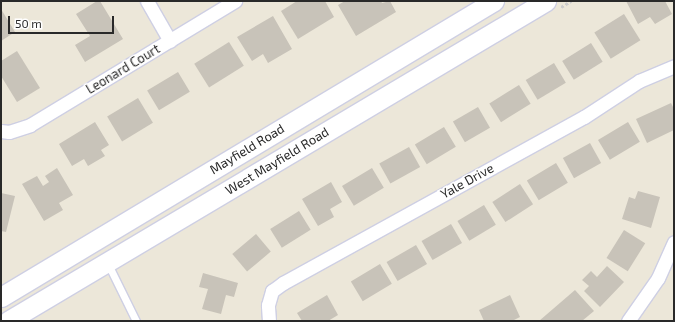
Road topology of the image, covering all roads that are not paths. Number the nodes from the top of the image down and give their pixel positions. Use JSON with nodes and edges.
{"nodes":[{"id":1,"x":146,"y":1,"type":"edge"},
{"id":2,"x":235,"y":1,"type":"edge"},
{"id":3,"x":494,"y":1,"type":"edge"},
{"id":4,"x":546,"y":1,"type":"edge"},
{"id":5,"x":170,"y":41,"type":"junction"},
{"id":6,"x":674,"y":66,"type":"edge"},
{"id":7,"x":5,"y":132,"type":"edge"},
{"id":8,"x":674,"y":242,"type":"edge"},
{"id":9,"x":107,"y":262,"type":"junction"},
{"id":10,"x":669,"y":267,"type":"edge"},
{"id":11,"x":1,"y":297,"type":"edge"},
{"id":12,"x":8,"y":321,"type":"edge"},
{"id":13,"x":136,"y":321,"type":"edge"},
{"id":14,"x":269,"y":321,"type":"edge"},
{"id":15,"x":628,"y":321,"type":"edge"}],
"edges":[{"from":1,"to":5,"type":"street"},
{"from":2,"to":5,"type":"street","name":"Leonard Court"},
{"from":3,"to":11,"type":"main road","name":"Mayfield Road"},
{"from":4,"to":9,"type":"main road","name":"West Mayfield Road"},
{"from":5,"to":7,"type":"street","name":"Leonard Court"},
{"from":6,"to":14,"type":"street","name":"Yale Drive"},
{"from":8,"to":10,"type":"street"},
{"from":9,"to":12,"type":"main road","name":"West Mayfield Road"},
{"from":9,"to":13,"type":"lane"},
{"from":10,"to":15,"type":"street"}]}
